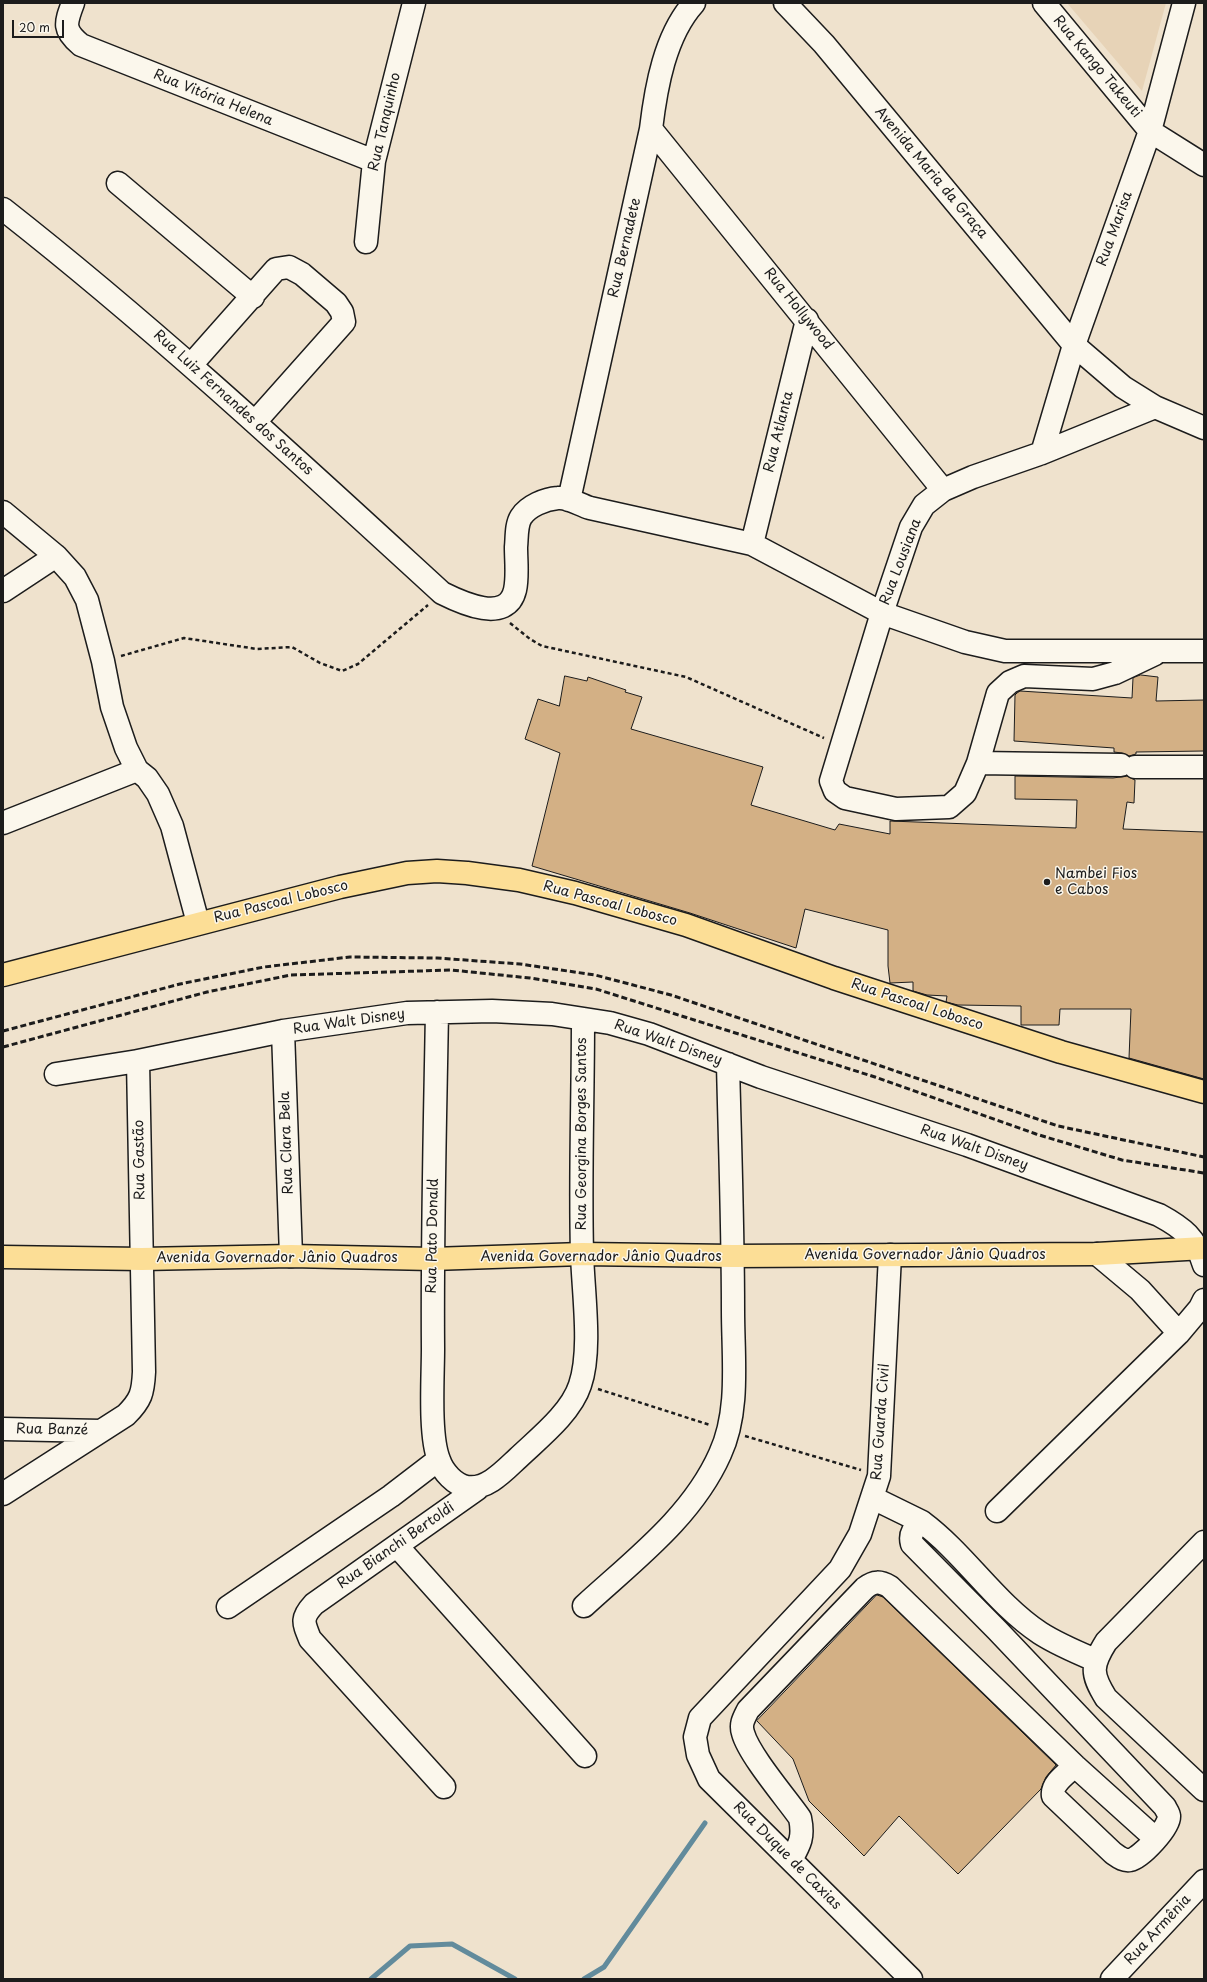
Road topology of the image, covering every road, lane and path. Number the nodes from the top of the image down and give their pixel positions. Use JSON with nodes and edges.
{"nodes":[{"id":1,"x":414,"y":3,"type":"edge"},
{"id":2,"x":694,"y":3,"type":"edge"},
{"id":3,"x":785,"y":3,"type":"edge"},
{"id":4,"x":1044,"y":3,"type":"edge"},
{"id":5,"x":1184,"y":3,"type":"edge"},
{"id":6,"x":70,"y":11,"type":"edge"},
{"id":7,"x":807,"y":13,"type":"edge"},
{"id":8,"x":651,"y":129,"type":"junction"},
{"id":9,"x":1150,"y":132,"type":"junction"},
{"id":10,"x":374,"y":161,"type":"junction"},
{"id":11,"x":1204,"y":165,"type":"edge"},
{"id":12,"x":118,"y":183,"type":"dead end"},
{"id":13,"x":3,"y":209,"type":"edge"},
{"id":14,"x":366,"y":242,"type":"dead end"},
{"id":15,"x":253,"y":297,"type":"junction"},
{"id":16,"x":806,"y":320,"type":"junction"},
{"id":17,"x":1074,"y":345,"type":"junction"},
{"id":18,"x":191,"y":365,"type":"junction"},
{"id":19,"x":1155,"y":407,"type":"junction"},
{"id":20,"x":255,"y":422,"type":"junction"},
{"id":21,"x":1204,"y":428,"type":"edge"},
{"id":22,"x":1042,"y":453,"type":"junction"},
{"id":23,"x":943,"y":490,"type":"junction"},
{"id":24,"x":569,"y":500,"type":"junction"},
{"id":25,"x":3,"y":512,"type":"edge"},
{"id":26,"x":752,"y":544,"type":"junction"},
{"id":27,"x":56,"y":556,"type":"junction"},
{"id":28,"x":3,"y":591,"type":"edge"},
{"id":29,"x":450,"y":597,"type":"junction"},
{"id":30,"x":498,"y":609,"type":"junction"},
{"id":31,"x":882,"y":613,"type":"junction"},
{"id":32,"x":1160,"y":651,"type":"junction"},
{"id":33,"x":1204,"y":651,"type":"edge"},
{"id":34,"x":103,"y":661,"type":"junction"},
{"id":35,"x":842,"y":746,"type":"junction"},
{"id":36,"x":978,"y":763,"type":"junction"},
{"id":37,"x":1204,"y":767,"type":"edge"},
{"id":38,"x":137,"y":770,"type":"junction"},
{"id":39,"x":3,"y":823,"type":"edge"},
{"id":40,"x":198,"y":923,"type":"junction"},
{"id":41,"x":3,"y":975,"type":"edge"},
{"id":42,"x":437,"y":1012,"type":"junction"},
{"id":43,"x":583,"y":1019,"type":"junction"},
{"id":44,"x":282,"y":1031,"type":"junction"},
{"id":45,"x":138,"y":1061,"type":"junction"},
{"id":46,"x":728,"y":1064,"type":"junction"},
{"id":47,"x":56,"y":1074,"type":"dead end"},
{"id":48,"x":1204,"y":1092,"type":"edge"},
{"id":49,"x":582,"y":1254,"type":"junction"},
{"id":50,"x":1097,"y":1254,"type":"junction"},
{"id":51,"x":1202,"y":1254,"type":"edge"},
{"id":52,"x":890,"y":1255,"type":"junction"},
{"id":53,"x":291,"y":1256,"type":"junction"},
{"id":54,"x":733,"y":1256,"type":"junction"},
{"id":55,"x":3,"y":1257,"type":"edge"},
{"id":56,"x":142,"y":1259,"type":"junction"},
{"id":57,"x":432,"y":1259,"type":"junction"},
{"id":58,"x":1204,"y":1300,"type":"edge"},
{"id":59,"x":1179,"y":1332,"type":"junction"},
{"id":60,"x":3,"y":1429,"type":"edge"},
{"id":61,"x":101,"y":1431,"type":"junction"},
{"id":62,"x":438,"y":1460,"type":"junction"},
{"id":63,"x":477,"y":1489,"type":"junction"},
{"id":64,"x":3,"y":1494,"type":"edge"},
{"id":65,"x":873,"y":1498,"type":"junction"},
{"id":66,"x":998,"y":1511,"type":"dead end"},
{"id":67,"x":922,"y":1522,"type":"junction"},
{"id":68,"x":1204,"y":1542,"type":"edge"},
{"id":69,"x":397,"y":1546,"type":"junction"},
{"id":70,"x":584,"y":1606,"type":"dead end"},
{"id":71,"x":228,"y":1607,"type":"dead end"},
{"id":72,"x":1013,"y":1610,"type":"junction"},
{"id":73,"x":997,"y":1630,"type":"junction"},
{"id":74,"x":1101,"y":1651,"type":"junction"},
{"id":75,"x":700,"y":1718,"type":"joint"},
{"id":76,"x":585,"y":1756,"type":"dead end"},
{"id":77,"x":1075,"y":1766,"type":"junction"},
{"id":78,"x":444,"y":1787,"type":"dead end"},
{"id":79,"x":1204,"y":1790,"type":"edge"},
{"id":80,"x":1156,"y":1839,"type":"junction"},
{"id":81,"x":791,"y":1860,"type":"junction"},
{"id":82,"x":1204,"y":1881,"type":"edge"},
{"id":83,"x":911,"y":1979,"type":"edge"},
{"id":84,"x":1112,"y":1979,"type":"edge"}],
"edges":[{"from":1,"to":10,"type":"street","name":"Rua Tanquinho"},
{"from":2,"to":8,"type":"street","name":"Rua Bernadete"},
{"from":3,"to":7,"type":"street","name":"Avenida Maria da Graça"},
{"from":4,"to":9,"type":"street","name":"Rua Kango Takeuti"},
{"from":5,"to":9,"type":"street","name":"Rua Marisa"},
{"from":6,"to":10,"type":"street","name":"Rua Vitória Helena"},
{"from":7,"to":17,"type":"street","name":"Avenida Maria da Graça"},
{"from":8,"to":16,"type":"street","name":"Rua Hollywood"},
{"from":8,"to":24,"type":"street","name":"Rua Bernadete"},
{"from":9,"to":11,"type":"street","name":"Rua Kango Takeuti"},
{"from":9,"to":17,"type":"street","name":"Rua Marisa"},
{"from":10,"to":14,"type":"street","name":"Rua Tanquinho"},
{"from":12,"to":15,"type":"street"},
{"from":13,"to":18,"type":"street","name":"Rua Luiz Fernandes dos Santos"},
{"from":15,"to":18,"type":"street"},
{"from":15,"to":20,"type":"street"},
{"from":16,"to":23,"type":"street","name":"Rua Hollywood"},
{"from":16,"to":26,"type":"street","name":"Rua Atlanta"},
{"from":17,"to":19,"type":"street","name":"Avenida Maria da Graça"},
{"from":17,"to":22,"type":"street","name":"Rua Marisa"},
{"from":18,"to":20,"type":"street","name":"Rua Luiz Fernandes dos Santos"},
{"from":19,"to":21,"type":"street","name":"Avenida Maria da Graça"},
{"from":19,"to":22,"type":"street","name":"Rua Lousiana"},
{"from":20,"to":29,"type":"street","name":"Rua Luiz Fernandes dos Santos"},
{"from":22,"to":23,"type":"street","name":"Rua Lousiana"},
{"from":23,"to":31,"type":"street","name":"Rua Lousiana"},
{"from":24,"to":26,"type":"street"},
{"from":24,"to":30,"type":"street"},
{"from":25,"to":27,"type":"street"},
{"from":26,"to":31,"type":"street"},
{"from":27,"to":28,"type":"street"},
{"from":27,"to":34,"type":"street"},
{"from":29,"to":30,"type":"street"},
{"from":29,"to":34,"type":"path"},
{"from":30,"to":35,"type":"path"},
{"from":31,"to":32,"type":"street"},
{"from":31,"to":35,"type":"street","name":"Rua Lousiana"},
{"from":32,"to":33,"type":"street"},
{"from":32,"to":36,"type":"street","name":"Rua Lousiana"},
{"from":34,"to":38,"type":"street"},
{"from":35,"to":36,"type":"street","name":"Rua Lousiana"},
{"from":36,"to":37,"type":"street"},
{"from":38,"to":39,"type":"street"},
{"from":38,"to":40,"type":"street"},
{"from":40,"to":41,"type":"main road","name":"Rua Pascoal Lobosco"},
{"from":40,"to":48,"type":"main road","name":"Rua Pascoal Lobosco"},
{"from":42,"to":43,"type":"street","name":"Rua Walt Disney"},
{"from":42,"to":44,"type":"street","name":"Rua Walt Disney"},
{"from":42,"to":57,"type":"street","name":"Rua Pato Donald"},
{"from":43,"to":46,"type":"street","name":"Rua Walt Disney"},
{"from":43,"to":49,"type":"street","name":"Rua Georgina Borges Santos"},
{"from":44,"to":45,"type":"street","name":"Rua Walt Disney"},
{"from":44,"to":53,"type":"street","name":"Rua Clara Bela"},
{"from":45,"to":47,"type":"street","name":"Rua Walt Disney"},
{"from":45,"to":56,"type":"street","name":"Rua Gastão"},
{"from":46,"to":51,"type":"street","name":"Rua Walt Disney"},
{"from":46,"to":54,"type":"street"},
{"from":49,"to":54,"type":"main road","name":"Avenida Governador Jânio Quadros"},
{"from":49,"to":57,"type":"main road","name":"Avenida Governador Jânio Quadros"},
{"from":49,"to":63,"type":"street","name":"Rua Georgina Borges Santos"},
{"from":50,"to":51,"type":"main road","name":"Avenida Governador Jânio Quadros"},
{"from":50,"to":52,"type":"main road","name":"Avenida Governador Jânio Quadros"},
{"from":50,"to":59,"type":"street"},
{"from":52,"to":54,"type":"main road","name":"Avenida Governador Jânio Quadros"},
{"from":52,"to":65,"type":"street","name":"Rua Guarda Civil"},
{"from":53,"to":56,"type":"main road","name":"Avenida Governador Jânio Quadros"},
{"from":53,"to":57,"type":"main road","name":"Avenida Governador Jânio Quadros"},
{"from":54,"to":70,"type":"street"},
{"from":55,"to":56,"type":"main road","name":"Avenida Governador Jânio Quadros"},
{"from":56,"to":61,"type":"street","name":"Rua Gastão"},
{"from":57,"to":62,"type":"street","name":"Rua Pato Donald"},
{"from":58,"to":59,"type":"street"},
{"from":59,"to":66,"type":"street"},
{"from":60,"to":61,"type":"street","name":"Rua Banzé"},
{"from":61,"to":64,"type":"street","name":"Rua Gastão"},
{"from":62,"to":63,"type":"street"},
{"from":62,"to":71,"type":"street"},
{"from":63,"to":69,"type":"street","name":"Rua Bianchi Bertoldi"},
{"from":65,"to":67,"type":"street"},
{"from":65,"to":75,"type":"street","name":"Rua Guarda Civil"},
{"from":67,"to":72,"type":"street"},
{"from":67,"to":73,"type":"street"},
{"from":68,"to":74,"type":"street"},
{"from":69,"to":76,"type":"street"},
{"from":69,"to":78,"type":"street","name":"Rua Bianchi Bertoldi"},
{"from":72,"to":73,"type":"street"},
{"from":72,"to":74,"type":"street"},
{"from":73,"to":80,"type":"street"},
{"from":74,"to":79,"type":"street"},
{"from":75,"to":81,"type":"street","name":"Rua Duque de Caxias"},
{"from":77,"to":80,"type":"street"},
{"from":77,"to":80,"type":"street"},
{"from":77,"to":81,"type":"street"},
{"from":81,"to":83,"type":"street","name":"Rua Duque de Caxias"},
{"from":82,"to":84,"type":"street","name":"Rua Armênia"}]}
